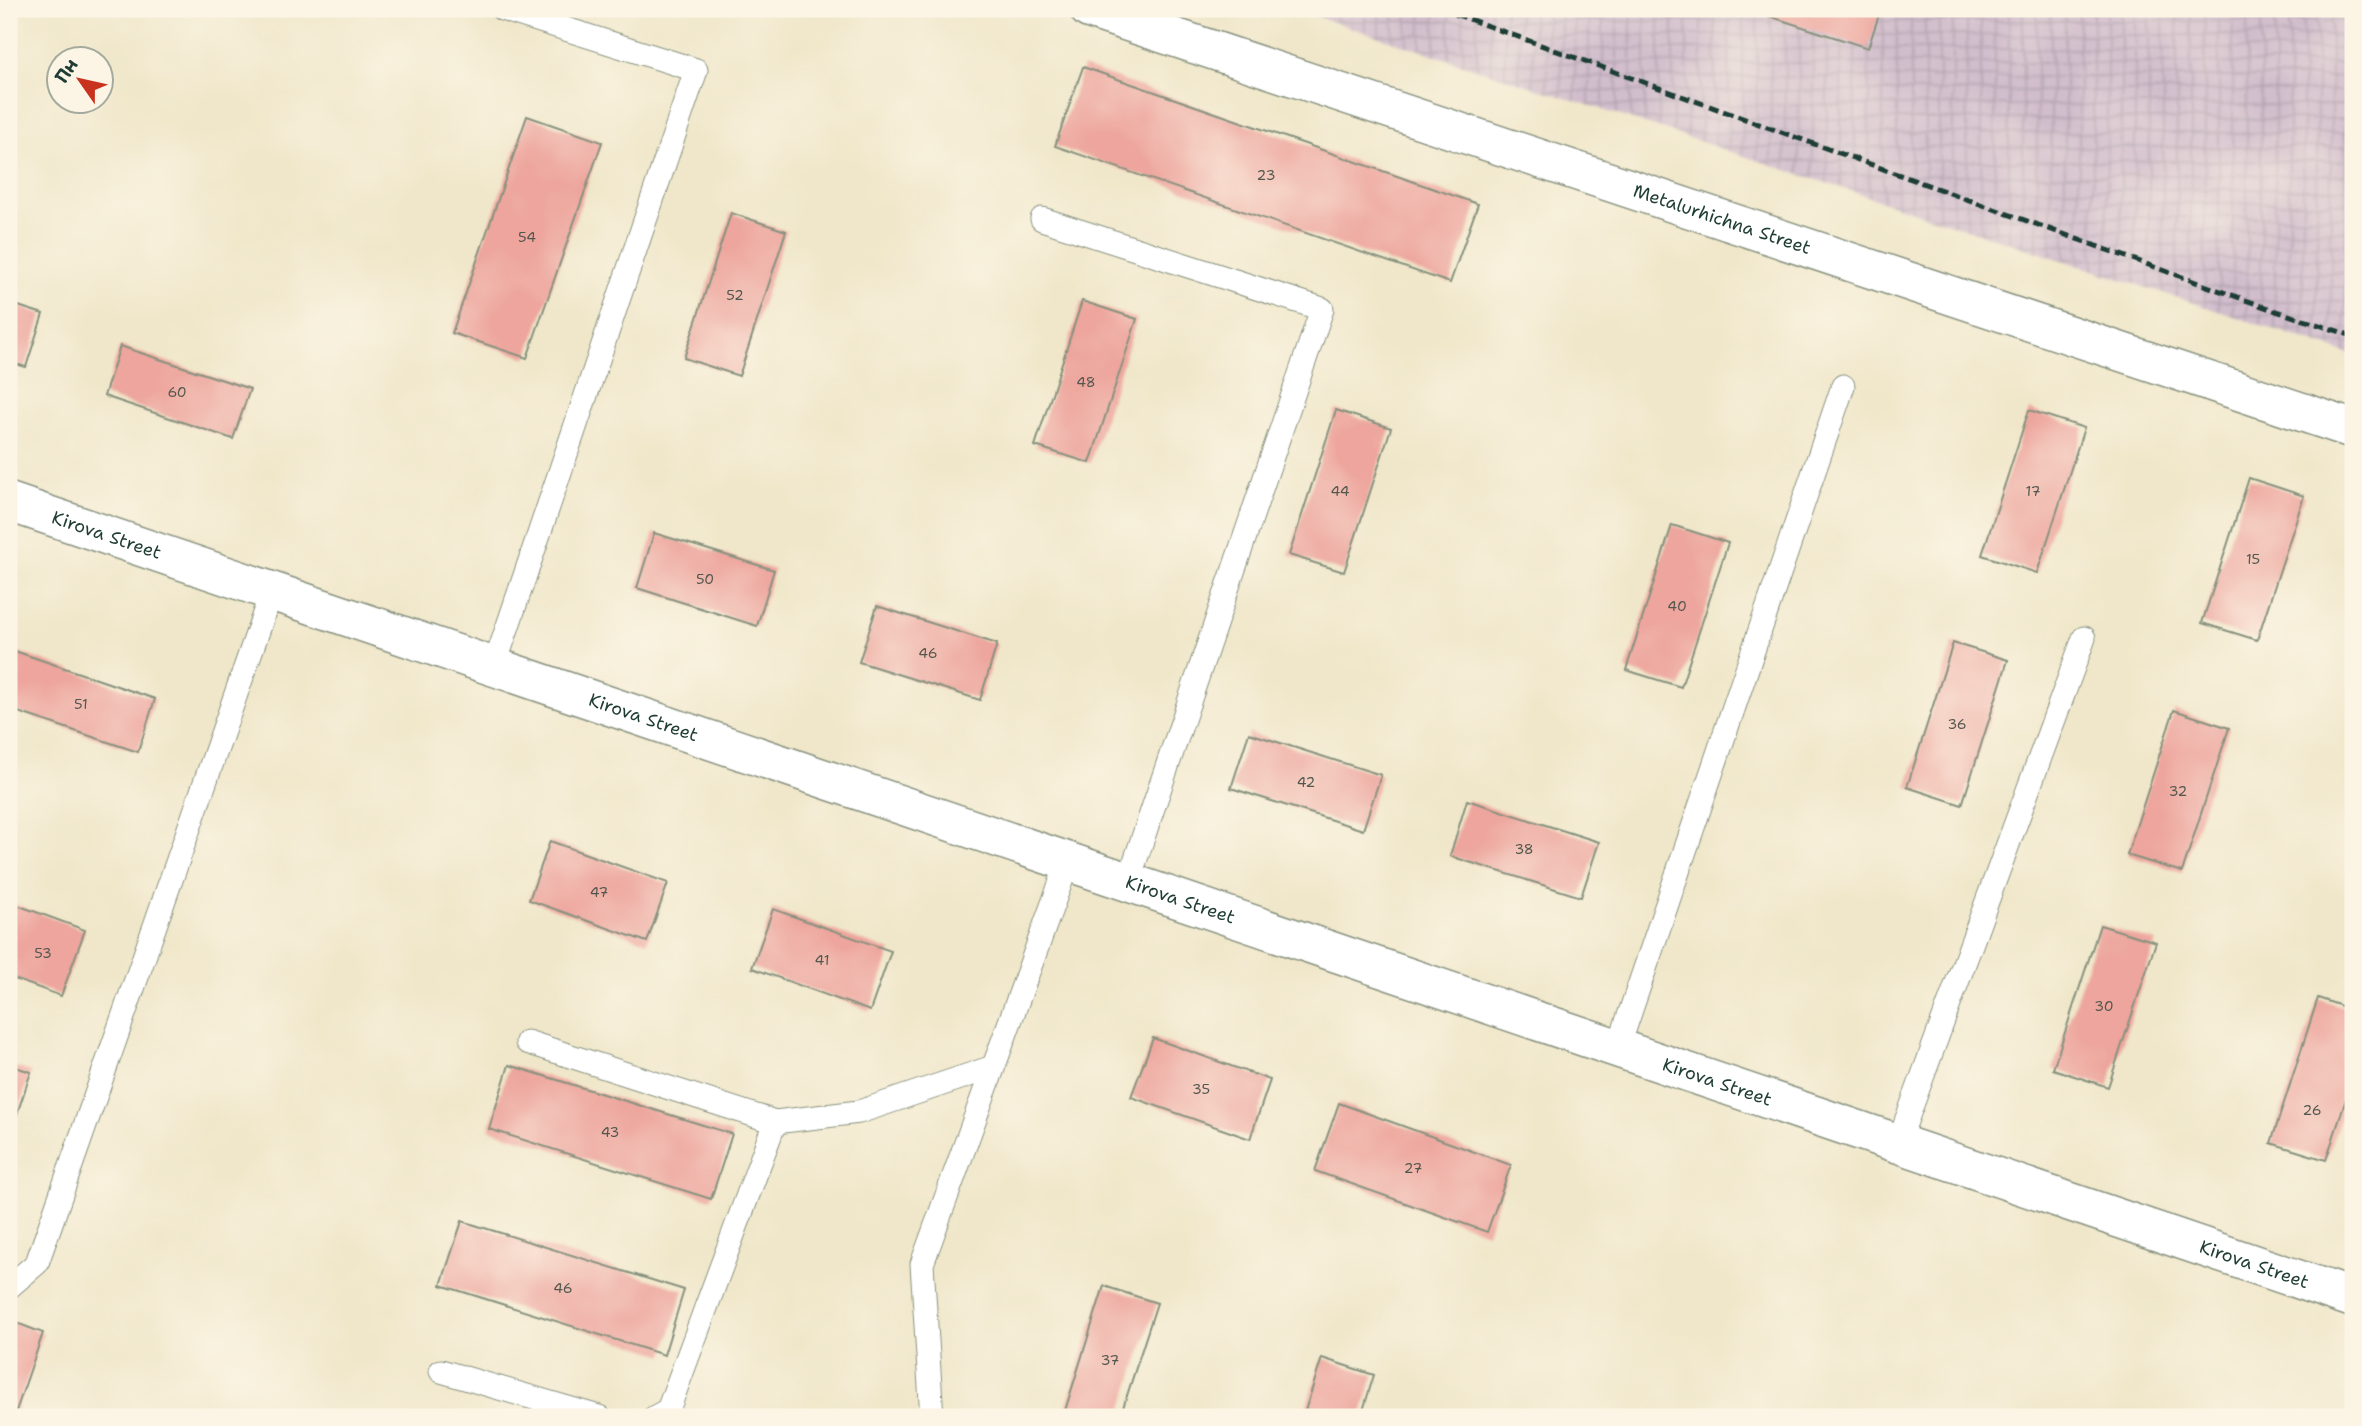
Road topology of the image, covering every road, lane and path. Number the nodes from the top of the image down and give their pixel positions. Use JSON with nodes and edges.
{"nodes":[{"id":1,"x":502,"y":9,"type":"edge"},
{"id":2,"x":1089,"y":9,"type":"edge"},
{"id":3,"x":1042,"y":219,"type":"dead end"},
{"id":4,"x":1843,"y":386,"type":"dead end"},
{"id":5,"x":2353,"y":429,"type":"edge"},
{"id":6,"x":9,"y":502,"type":"edge"},
{"id":7,"x":272,"y":591,"type":"junction"},
{"id":8,"x":2084,"y":638,"type":"dead end"},
{"id":9,"x":494,"y":667,"type":"junction"},
{"id":10,"x":1068,"y":862,"type":"junction"},
{"id":11,"x":1129,"y":882,"type":"junction"},
{"id":12,"x":527,"y":1042,"type":"dead end"},
{"id":13,"x":1618,"y":1048,"type":"junction"},
{"id":14,"x":993,"y":1067,"type":"junction"},
{"id":15,"x":775,"y":1122,"type":"junction"},
{"id":16,"x":1898,"y":1143,"type":"junction"},
{"id":17,"x":9,"y":1287,"type":"edge"},
{"id":18,"x":2353,"y":1298,"type":"edge"},
{"id":19,"x":440,"y":1371,"type":"dead end"},
{"id":20,"x":599,"y":1417,"type":"edge"},
{"id":21,"x":655,"y":1417,"type":"edge"},
{"id":22,"x":932,"y":1417,"type":"edge"}],
"edges":[{"from":1,"to":9,"type":"lane"},
{"from":2,"to":5,"type":"street","name":"Metalurhichna Street"},
{"from":3,"to":11,"type":"lane"},
{"from":4,"to":13,"type":"lane"},
{"from":6,"to":7,"type":"street","name":"Kirova Street"},
{"from":7,"to":9,"type":"street","name":"Kirova Street"},
{"from":7,"to":17,"type":"lane"},
{"from":8,"to":16,"type":"lane"},
{"from":9,"to":10,"type":"street","name":"Kirova Street"},
{"from":10,"to":11,"type":"street","name":"Kirova Street"},
{"from":10,"to":14,"type":"lane"},
{"from":11,"to":13,"type":"street","name":"Kirova Street"},
{"from":12,"to":15,"type":"lane"},
{"from":13,"to":16,"type":"street","name":"Kirova Street"},
{"from":14,"to":15,"type":"lane"},
{"from":14,"to":22,"type":"lane"},
{"from":15,"to":21,"type":"lane"},
{"from":16,"to":18,"type":"street","name":"Kirova Street"},
{"from":19,"to":20,"type":"lane"}]}
